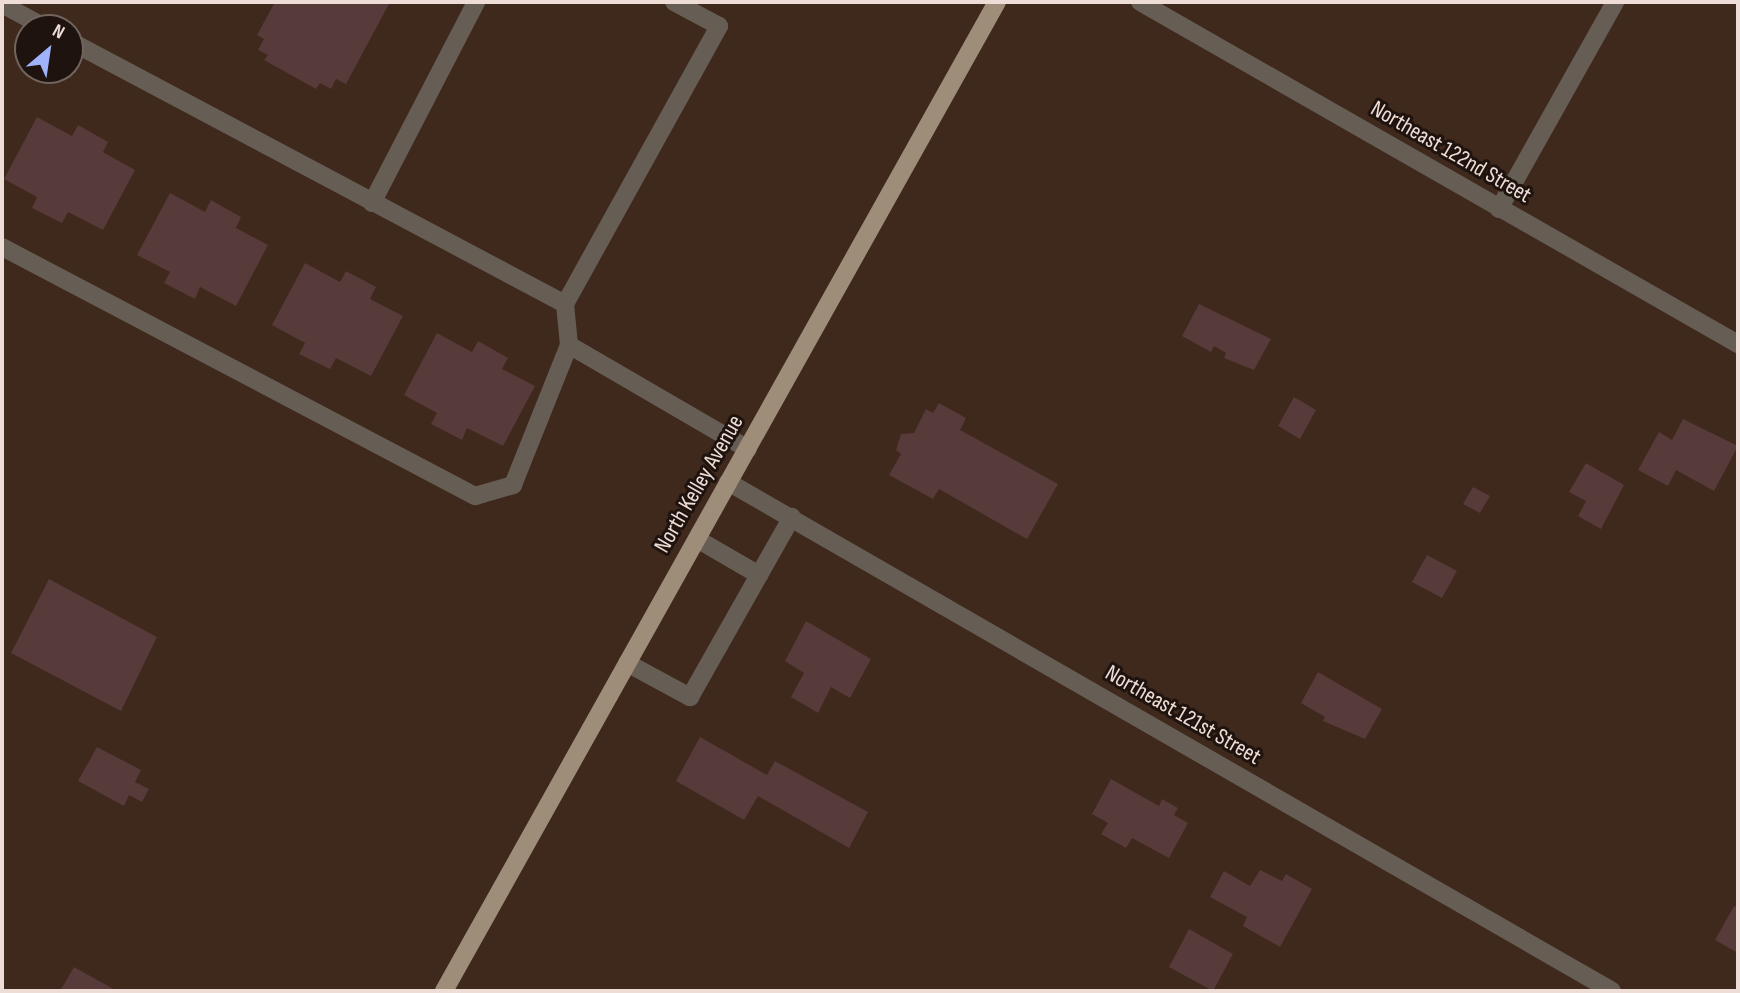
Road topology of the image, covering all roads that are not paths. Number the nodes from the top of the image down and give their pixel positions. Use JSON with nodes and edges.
{"nodes":[{"id":1,"x":476,"y":2,"type":"edge"},
{"id":2,"x":674,"y":2,"type":"edge"},
{"id":3,"x":997,"y":2,"type":"edge"},
{"id":4,"x":1140,"y":2,"type":"edge"},
{"id":5,"x":1615,"y":2,"type":"edge"},
{"id":6,"x":2,"y":4,"type":"edge"},
{"id":7,"x":20,"y":14,"type":"edge"},
{"id":8,"x":84,"y":49,"type":"edge"},
{"id":9,"x":372,"y":203,"type":"junction"},
{"id":10,"x":1499,"y":209,"type":"junction"},
{"id":11,"x":2,"y":247,"type":"edge"},
{"id":12,"x":565,"y":304,"type":"junction"},
{"id":13,"x":1738,"y":344,"type":"edge"},
{"id":14,"x":569,"y":345,"type":"junction"},
{"id":15,"x":748,"y":449,"type":"junction"},
{"id":16,"x":728,"y":482,"type":"junction"},
{"id":17,"x":792,"y":517,"type":"junction"},
{"id":18,"x":697,"y":539,"type":"junction"},
{"id":19,"x":759,"y":575,"type":"junction"},
{"id":20,"x":627,"y":663,"type":"junction"},
{"id":21,"x":444,"y":991,"type":"edge"},
{"id":22,"x":1612,"y":991,"type":"edge"}],
"edges":[{"from":1,"to":9,"type":"street"},
{"from":2,"to":12,"type":"street"},
{"from":3,"to":15,"type":"main road","name":"North Kelley Avenue"},
{"from":4,"to":10,"type":"street","name":"Northeast 122nd Street"},
{"from":5,"to":10,"type":"street"},
{"from":6,"to":7,"type":"street"},
{"from":8,"to":9,"type":"street"},
{"from":9,"to":12,"type":"street"},
{"from":10,"to":13,"type":"street","name":"Northeast 122nd Street"},
{"from":11,"to":14,"type":"street"},
{"from":12,"to":14,"type":"street"},
{"from":14,"to":15,"type":"street"},
{"from":15,"to":16,"type":"main road","name":"North Kelley Avenue"},
{"from":16,"to":17,"type":"street","name":"Northeast 121st Street"},
{"from":16,"to":18,"type":"main road","name":"North Kelley Avenue"},
{"from":17,"to":19,"type":"street"},
{"from":17,"to":22,"type":"street","name":"Northeast 121st Street"},
{"from":18,"to":19,"type":"street"},
{"from":18,"to":20,"type":"main road","name":"North Kelley Avenue"},
{"from":19,"to":20,"type":"street"},
{"from":20,"to":21,"type":"main road","name":"North Kelley Avenue"}]}
